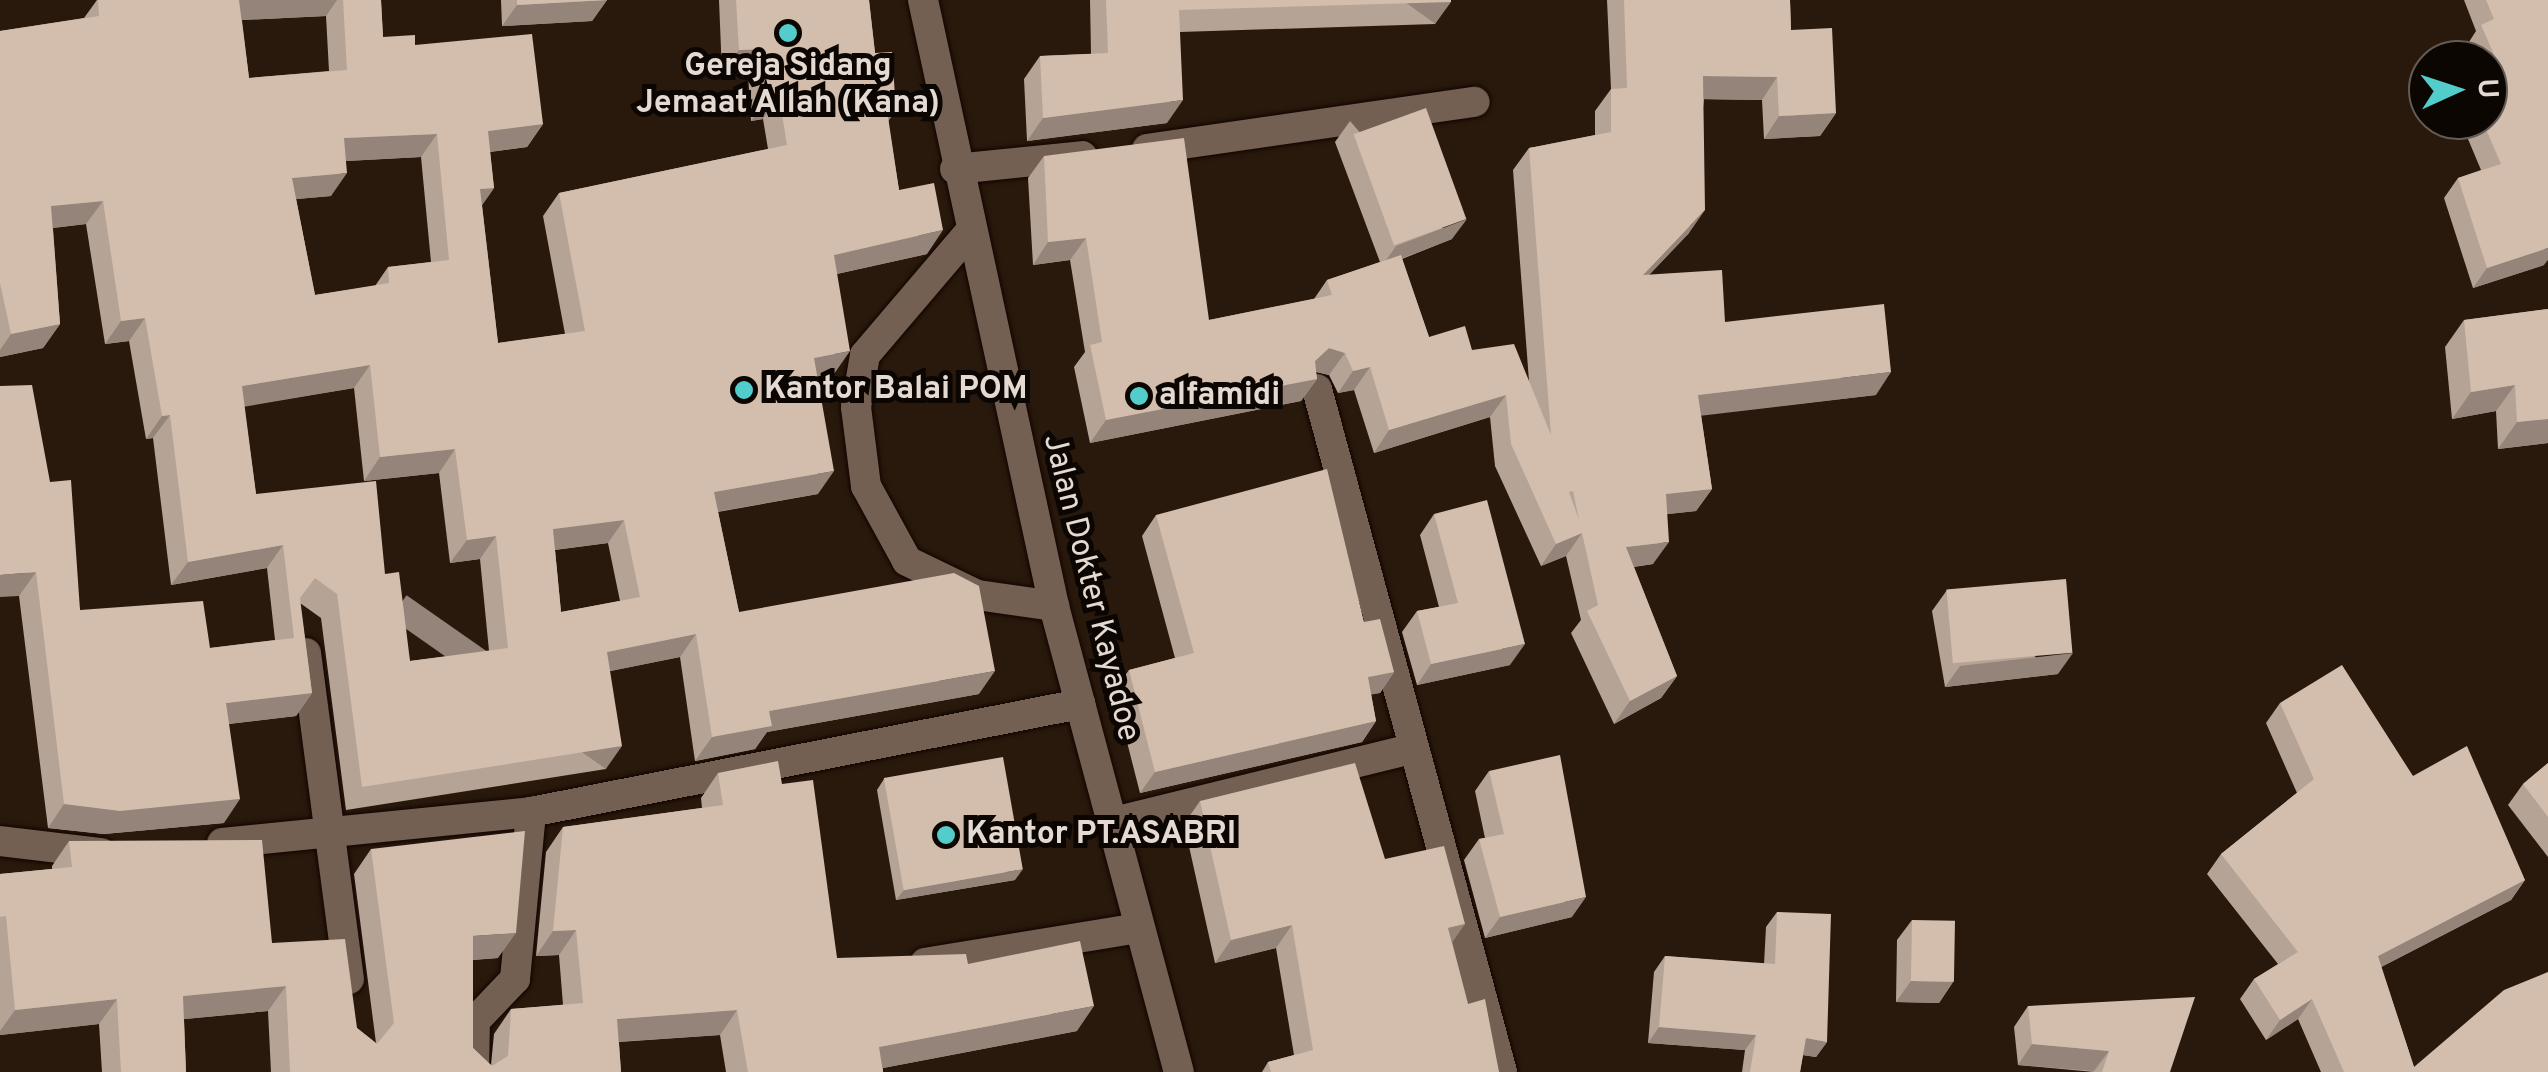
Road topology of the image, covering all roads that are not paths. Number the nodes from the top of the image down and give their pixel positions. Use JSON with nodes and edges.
{"nodes":[{"id":1,"x":923,"y":0,"type":"edge"},
{"id":2,"x":1474,"y":102,"type":"dead end"},
{"id":3,"x":956,"y":169,"type":"junction"},
{"id":4,"x":968,"y":234,"type":"junction"},
{"id":5,"x":1317,"y":389,"type":"edge"},
{"id":6,"x":1054,"y":606,"type":"junction"},
{"id":7,"x":302,"y":620,"type":"edge"},
{"id":8,"x":1080,"y":704,"type":"junction"},
{"id":9,"x":1412,"y":749,"type":"junction"},
{"id":10,"x":532,"y":812,"type":"junction"},
{"id":11,"x":1118,"y":820,"type":"junction"},
{"id":12,"x":328,"y":834,"type":"junction"},
{"id":13,"x":0,"y":841,"type":"edge"},
{"id":14,"x":186,"y":846,"type":"edge"},
{"id":15,"x":138,"y":850,"type":"edge"},
{"id":16,"x":1139,"y":928,"type":"junction"},
{"id":17,"x":916,"y":964,"type":"edge"},
{"id":18,"x":353,"y":1012,"type":"edge"},
{"id":19,"x":474,"y":1072,"type":"edge"},
{"id":20,"x":1178,"y":1072,"type":"edge"},
{"id":21,"x":1502,"y":1072,"type":"edge"}],
"edges":[{"from":1,"to":3,"type":"street","name":"Jalan Dokter Kayadoe"},
{"from":2,"to":3,"type":"street"},
{"from":3,"to":4,"type":"street","name":"Jalan Dokter Kayadoe"},
{"from":4,"to":6,"type":"street","name":"Jalan Dokter Kayadoe"},
{"from":4,"to":6,"type":"street"},
{"from":5,"to":9,"type":"street"},
{"from":6,"to":8,"type":"street","name":"Jalan Dokter Kayadoe"},
{"from":7,"to":12,"type":"street"},
{"from":8,"to":10,"type":"street"},
{"from":8,"to":11,"type":"street","name":"Jalan Dokter Kayadoe"},
{"from":9,"to":11,"type":"street"},
{"from":9,"to":21,"type":"street"},
{"from":10,"to":12,"type":"street"},
{"from":10,"to":19,"type":"street"},
{"from":11,"to":16,"type":"street","name":"Jalan Dokter Kayadoe"},
{"from":12,"to":14,"type":"street"},
{"from":12,"to":18,"type":"street"},
{"from":13,"to":15,"type":"street"},
{"from":16,"to":17,"type":"street"},
{"from":16,"to":20,"type":"street","name":"Jalan Dokter Kayadoe"}]}
